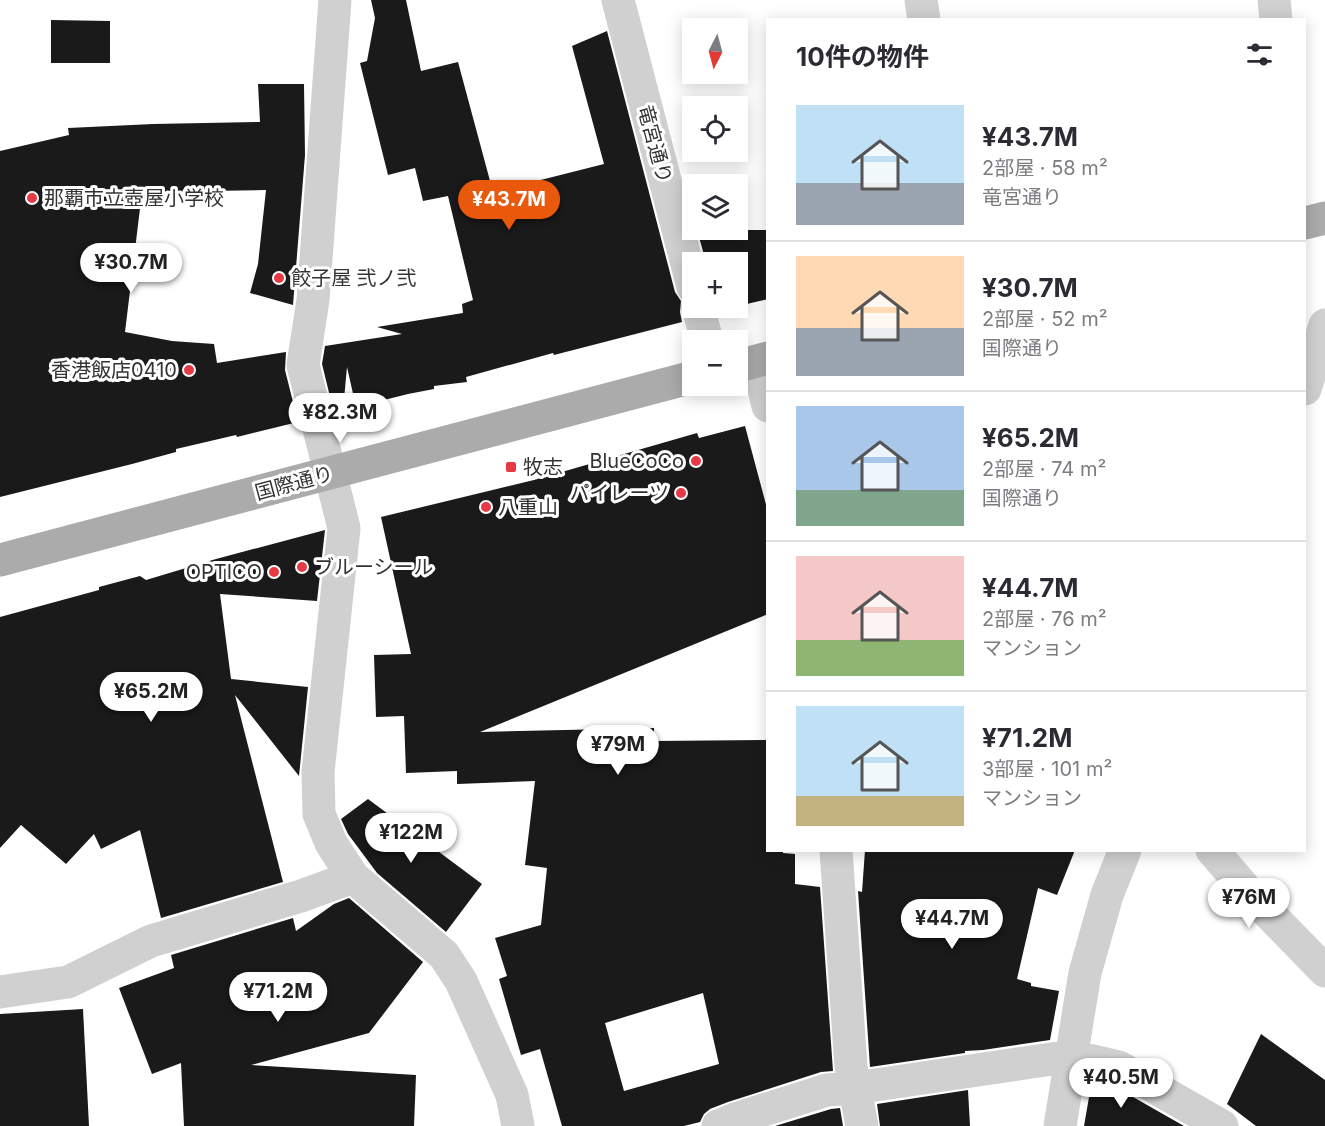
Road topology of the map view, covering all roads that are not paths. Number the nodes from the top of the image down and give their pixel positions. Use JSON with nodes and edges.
{"nodes":[{"id":1,"x":335,"y":0,"type":"edge"},
{"id":2,"x":618,"y":0,"type":"edge"},
{"id":3,"x":921,"y":0,"type":"edge"},
{"id":4,"x":1274,"y":0,"type":"edge"},
{"id":5,"x":924,"y":18,"type":"edge"},
{"id":6,"x":1276,"y":18,"type":"edge"},
{"id":7,"x":1325,"y":218,"type":"edge"},
{"id":8,"x":1306,"y":223,"type":"edge"},
{"id":9,"x":684,"y":252,"type":"edge"},
{"id":10,"x":1325,"y":326,"type":"edge"},
{"id":11,"x":754,"y":362,"type":"edge"},
{"id":12,"x":682,"y":380,"type":"edge"},
{"id":13,"x":1306,"y":385,"type":"edge"},
{"id":14,"x":766,"y":399,"type":"edge"},
{"id":15,"x":331,"y":473,"type":"junction"},
{"id":16,"x":0,"y":560,"type":"edge"},
{"id":17,"x":836,"y":852,"type":"edge"},
{"id":18,"x":1124,"y":852,"type":"edge"},
{"id":19,"x":1214,"y":852,"type":"edge"},
{"id":20,"x":353,"y":878,"type":"junction"},
{"id":21,"x":1325,"y":971,"type":"edge"},
{"id":22,"x":0,"y":992,"type":"edge"},
{"id":23,"x":1072,"y":1056,"type":"junction"},
{"id":24,"x":855,"y":1088,"type":"junction"},
{"id":25,"x":518,"y":1126,"type":"edge"},
{"id":26,"x":718,"y":1126,"type":"edge"},
{"id":27,"x":862,"y":1126,"type":"edge"},
{"id":28,"x":1060,"y":1126,"type":"edge"},
{"id":29,"x":1222,"y":1126,"type":"edge"}],
"edges":[{"from":1,"to":15,"type":"street"},
{"from":2,"to":9,"type":"street","name":"竜宮通り"},
{"from":3,"to":5,"type":"street"},
{"from":4,"to":6,"type":"street"},
{"from":7,"to":8,"type":"main road"},
{"from":10,"to":13,"type":"street"},
{"from":11,"to":14,"type":"street"},
{"from":12,"to":15,"type":"main road","name":"国際通り"},
{"from":15,"to":16,"type":"main road","name":"国際通り"},
{"from":15,"to":20,"type":"street"},
{"from":17,"to":24,"type":"street"},
{"from":18,"to":23,"type":"street"},
{"from":19,"to":21,"type":"street"},
{"from":20,"to":22,"type":"street"},
{"from":20,"to":25,"type":"street"},
{"from":23,"to":24,"type":"street"},
{"from":23,"to":28,"type":"street"},
{"from":23,"to":29,"type":"street"},
{"from":24,"to":26,"type":"street"},
{"from":24,"to":27,"type":"street"}]}
